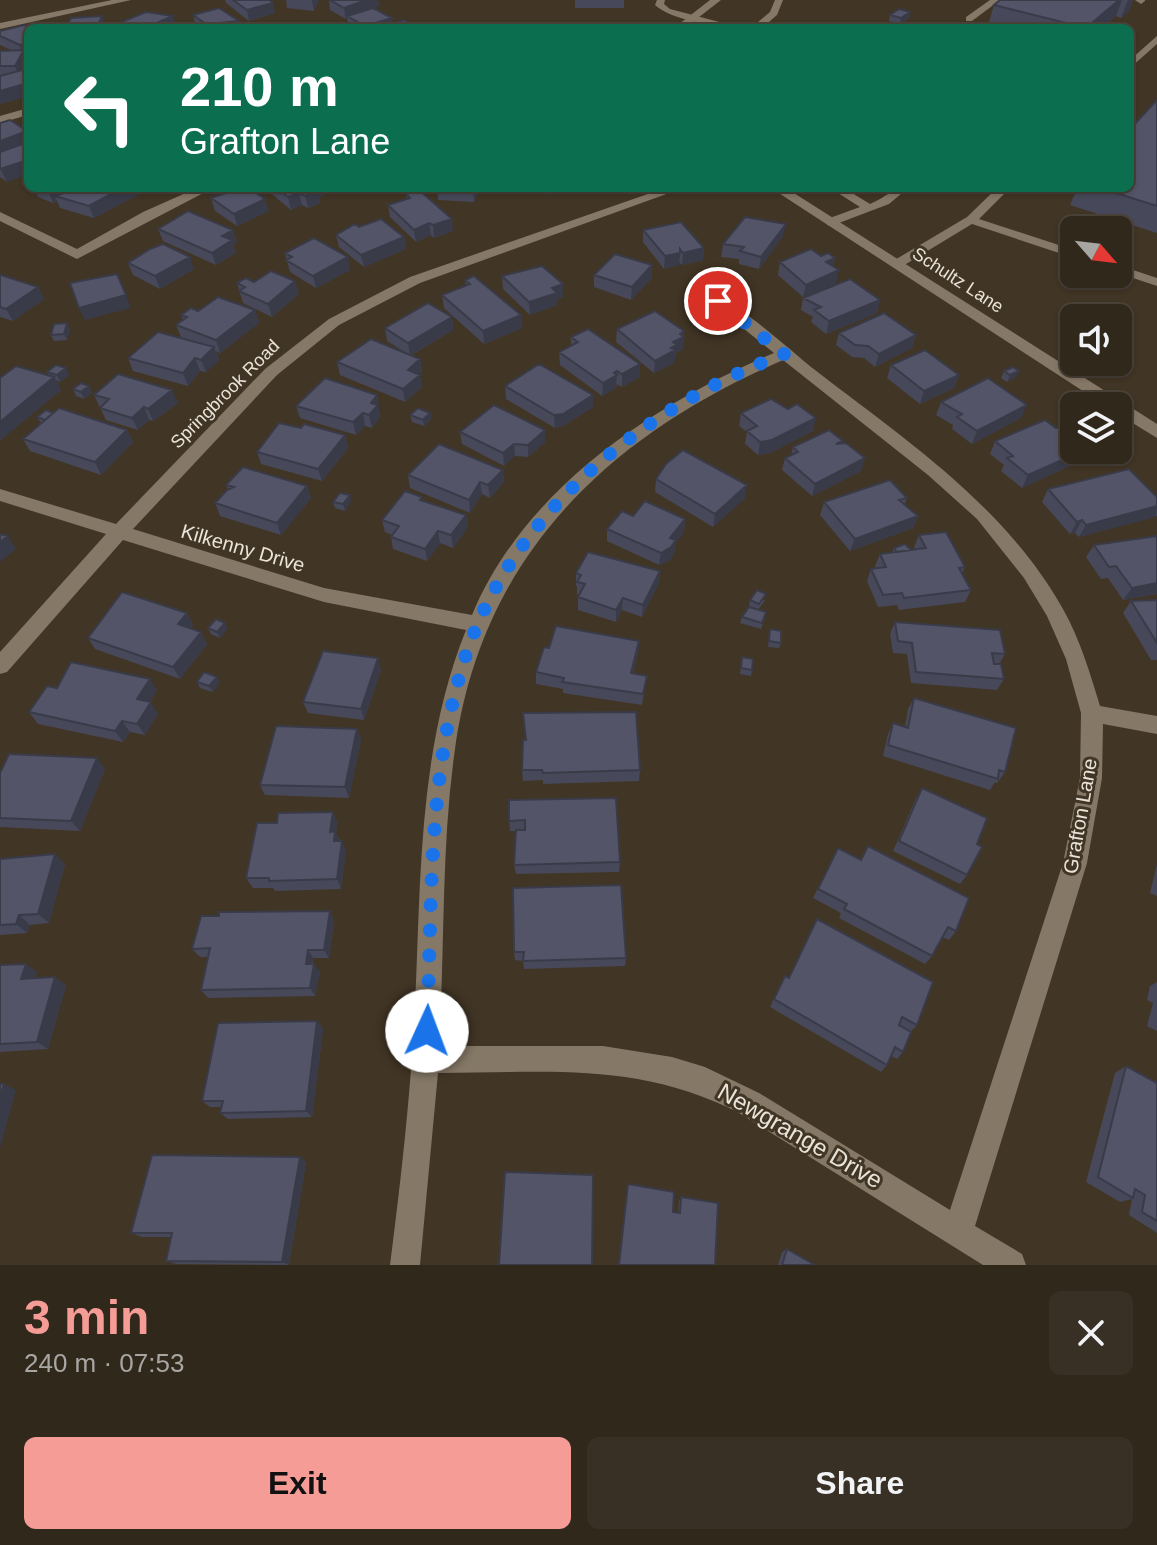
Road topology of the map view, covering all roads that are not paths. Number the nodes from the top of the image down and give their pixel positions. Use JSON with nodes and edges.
{"nodes":[{"id":1,"x":67,"y":0,"type":"edge"},
{"id":2,"x":126,"y":0,"type":"edge"},
{"id":3,"x":661,"y":0,"type":"edge"},
{"id":4,"x":716,"y":0,"type":"edge"},
{"id":5,"x":779,"y":0,"type":"edge"},
{"id":6,"x":996,"y":0,"type":"edge"},
{"id":7,"x":0,"y":14,"type":"edge"},
{"id":8,"x":694,"y":18,"type":"junction"},
{"id":9,"x":969,"y":19,"type":"dead end"},
{"id":10,"x":685,"y":24,"type":"edge"},
{"id":11,"x":720,"y":24,"type":"edge"},
{"id":12,"x":761,"y":24,"type":"edge"},
{"id":13,"x":0,"y":26,"type":"edge"},
{"id":14,"x":1157,"y":39,"type":"edge"},
{"id":15,"x":1134,"y":61,"type":"edge"},
{"id":16,"x":24,"y":112,"type":"edge"},
{"id":17,"x":0,"y":120,"type":"edge"},
{"id":18,"x":198,"y":192,"type":"edge"},
{"id":19,"x":666,"y":192,"type":"edge"},
{"id":20,"x":783,"y":192,"type":"edge"},
{"id":21,"x":843,"y":192,"type":"edge"},
{"id":22,"x":897,"y":192,"type":"edge"},
{"id":23,"x":1000,"y":192,"type":"edge"},
{"id":24,"x":869,"y":208,"type":"junction"},
{"id":25,"x":0,"y":216,"type":"edge"},
{"id":26,"x":971,"y":220,"type":"junction"},
{"id":27,"x":831,"y":222,"type":"junction"},
{"id":28,"x":1060,"y":249,"type":"edge"},
{"id":29,"x":897,"y":264,"type":"junction"},
{"id":30,"x":1132,"y":274,"type":"edge"},
{"id":31,"x":1157,"y":282,"type":"edge"},
{"id":32,"x":718,"y":301,"type":"dead end"},
{"id":33,"x":784,"y":354,"type":"junction"},
{"id":34,"x":1095,"y":392,"type":"edge"},
{"id":35,"x":1132,"y":416,"type":"edge"},
{"id":36,"x":1157,"y":432,"type":"edge"},
{"id":37,"x":0,"y":495,"type":"edge"},
{"id":38,"x":119,"y":531,"type":"junction"},
{"id":39,"x":478,"y":624,"type":"junction"},
{"id":40,"x":0,"y":666,"type":"edge"},
{"id":41,"x":1092,"y":713,"type":"junction"},
{"id":42,"x":1157,"y":725,"type":"edge"},
{"id":43,"x":426,"y":1060,"type":"junction"},
{"id":44,"x":958,"y":1232,"type":"junction"},
{"id":45,"x":405,"y":1265,"type":"edge"},
{"id":46,"x":1011,"y":1265,"type":"edge"}],
"edges":[{"from":1,"to":7,"type":"street"},
{"from":2,"to":13,"type":"street"},
{"from":3,"to":8,"type":"lane"},
{"from":4,"to":8,"type":"street"},
{"from":5,"to":12,"type":"lane"},
{"from":6,"to":9,"type":"lane"},
{"from":8,"to":10,"type":"street"},
{"from":8,"to":11,"type":"lane"},
{"from":14,"to":15,"type":"lane"},
{"from":16,"to":17,"type":"street"},
{"from":18,"to":25,"type":"street"},
{"from":19,"to":38,"type":"street","name":"Springbrook Road"},
{"from":20,"to":27,"type":"street","name":"Schultz Lane"},
{"from":21,"to":24,"type":"lane"},
{"from":22,"to":24,"type":"lane"},
{"from":23,"to":26,"type":"lane"},
{"from":24,"to":27,"type":"lane"},
{"from":26,"to":28,"type":"lane"},
{"from":26,"to":29,"type":"lane"},
{"from":27,"to":29,"type":"street","name":"Schultz Lane"},
{"from":29,"to":34,"type":"street","name":"Schultz Lane"},
{"from":30,"to":31,"type":"lane"},
{"from":32,"to":33,"type":"street","name":"Grafton Lane"},
{"from":33,"to":39,"type":"street"},
{"from":33,"to":41,"type":"street","name":"Grafton Lane"},
{"from":35,"to":36,"type":"street","name":"Schultz Lane"},
{"from":37,"to":38,"type":"street","name":"Kilkenny Drive"},
{"from":38,"to":39,"type":"street","name":"Kilkenny Drive"},
{"from":38,"to":40,"type":"street","name":"Springbrook Road"},
{"from":39,"to":43,"type":"street"},
{"from":41,"to":42,"type":"street"},
{"from":41,"to":44,"type":"street","name":"Grafton Lane"},
{"from":43,"to":44,"type":"street","name":"Newgrange Drive"},
{"from":43,"to":45,"type":"street"},
{"from":44,"to":46,"type":"street","name":"Newgrange Drive"}]}
